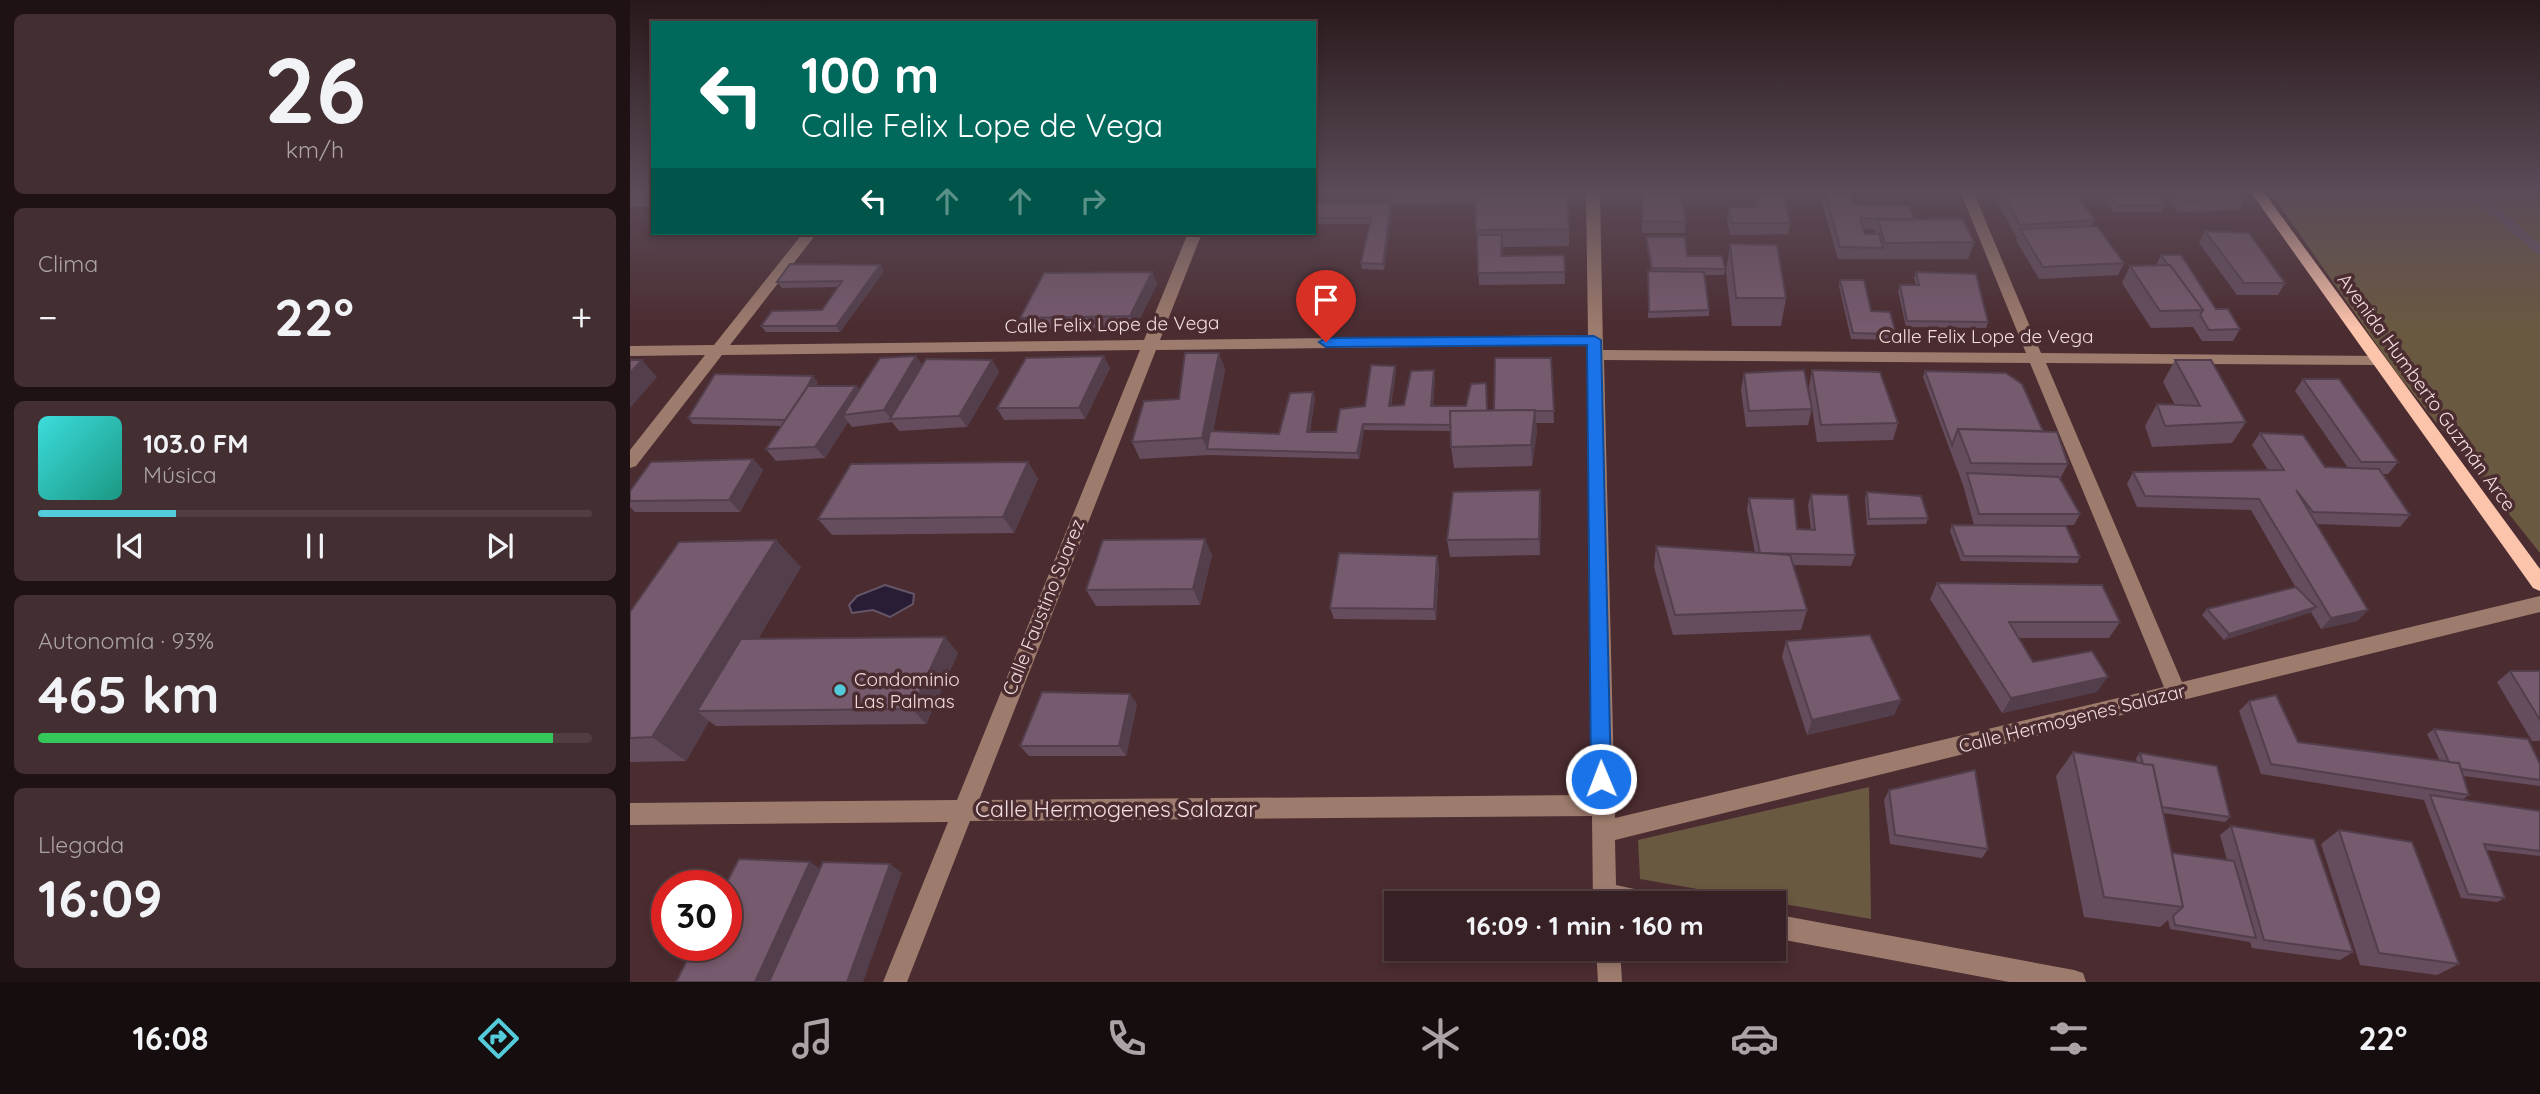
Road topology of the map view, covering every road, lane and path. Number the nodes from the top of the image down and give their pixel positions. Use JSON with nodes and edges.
{"nodes":[{"id":1,"x":807,"y":237,"type":"edge"},
{"id":2,"x":1193,"y":237,"type":"edge"},
{"id":3,"x":1593,"y":237,"type":"edge"},
{"id":4,"x":1985,"y":237,"type":"edge"},
{"id":5,"x":2289,"y":237,"type":"edge"},
{"id":6,"x":1148,"y":344,"type":"junction"},
{"id":7,"x":1594,"y":348,"type":"junction"},
{"id":8,"x":718,"y":350,"type":"junction"},
{"id":9,"x":630,"y":351,"type":"edge"},
{"id":10,"x":2035,"y":358,"type":"junction"},
{"id":11,"x":2378,"y":360,"type":"junction"},
{"id":12,"x":630,"y":462,"type":"edge"},
{"id":13,"x":2540,"y":583,"type":"edge"},
{"id":14,"x":2540,"y":604,"type":"edge"},
{"id":15,"x":2176,"y":692,"type":"junction"},
{"id":16,"x":1602,"y":805,"type":"junction"},
{"id":17,"x":962,"y":809,"type":"junction"},
{"id":18,"x":630,"y":814,"type":"edge"},
{"id":19,"x":1603,"y":832,"type":"junction"},
{"id":20,"x":1605,"y":891,"type":"edge"},
{"id":21,"x":1786,"y":928,"type":"edge"},
{"id":22,"x":1609,"y":961,"type":"edge"},
{"id":23,"x":895,"y":982,"type":"edge"},
{"id":24,"x":1610,"y":982,"type":"edge"},
{"id":25,"x":2074,"y":982,"type":"edge"}],
"edges":[{"from":1,"to":8,"type":"street"},
{"from":2,"to":6,"type":"street","name":"Calle Faustino Suarez"},
{"from":3,"to":7,"type":"street"},
{"from":4,"to":10,"type":"street"},
{"from":5,"to":11,"type":"main road","name":"Avenida Humberto Guzmán Arce"},
{"from":6,"to":7,"type":"street","name":"Calle Felix Lope de Vega"},
{"from":6,"to":8,"type":"street","name":"Calle Felix Lope de Vega"},
{"from":6,"to":17,"type":"street","name":"Calle Faustino Suarez"},
{"from":7,"to":10,"type":"street","name":"Calle Felix Lope de Vega"},
{"from":7,"to":16,"type":"street"},
{"from":8,"to":9,"type":"street","name":"Calle Felix Lope de Vega"},
{"from":8,"to":12,"type":"street"},
{"from":10,"to":11,"type":"street","name":"Calle Felix Lope de Vega"},
{"from":10,"to":15,"type":"street"},
{"from":11,"to":13,"type":"main road","name":"Avenida Humberto Guzmán Arce"},
{"from":14,"to":15,"type":"street","name":"Calle Hermogenes Salazar"},
{"from":15,"to":19,"type":"street","name":"Calle Hermogenes Salazar"},
{"from":16,"to":17,"type":"street","name":"Calle Hermogenes Salazar"},
{"from":16,"to":19,"type":"street"},
{"from":17,"to":18,"type":"street","name":"Calle Hermogenes Salazar"},
{"from":17,"to":23,"type":"street","name":"Calle Faustino Suarez"},
{"from":19,"to":20,"type":"street"},
{"from":21,"to":25,"type":"street"},
{"from":22,"to":24,"type":"street"}]}
